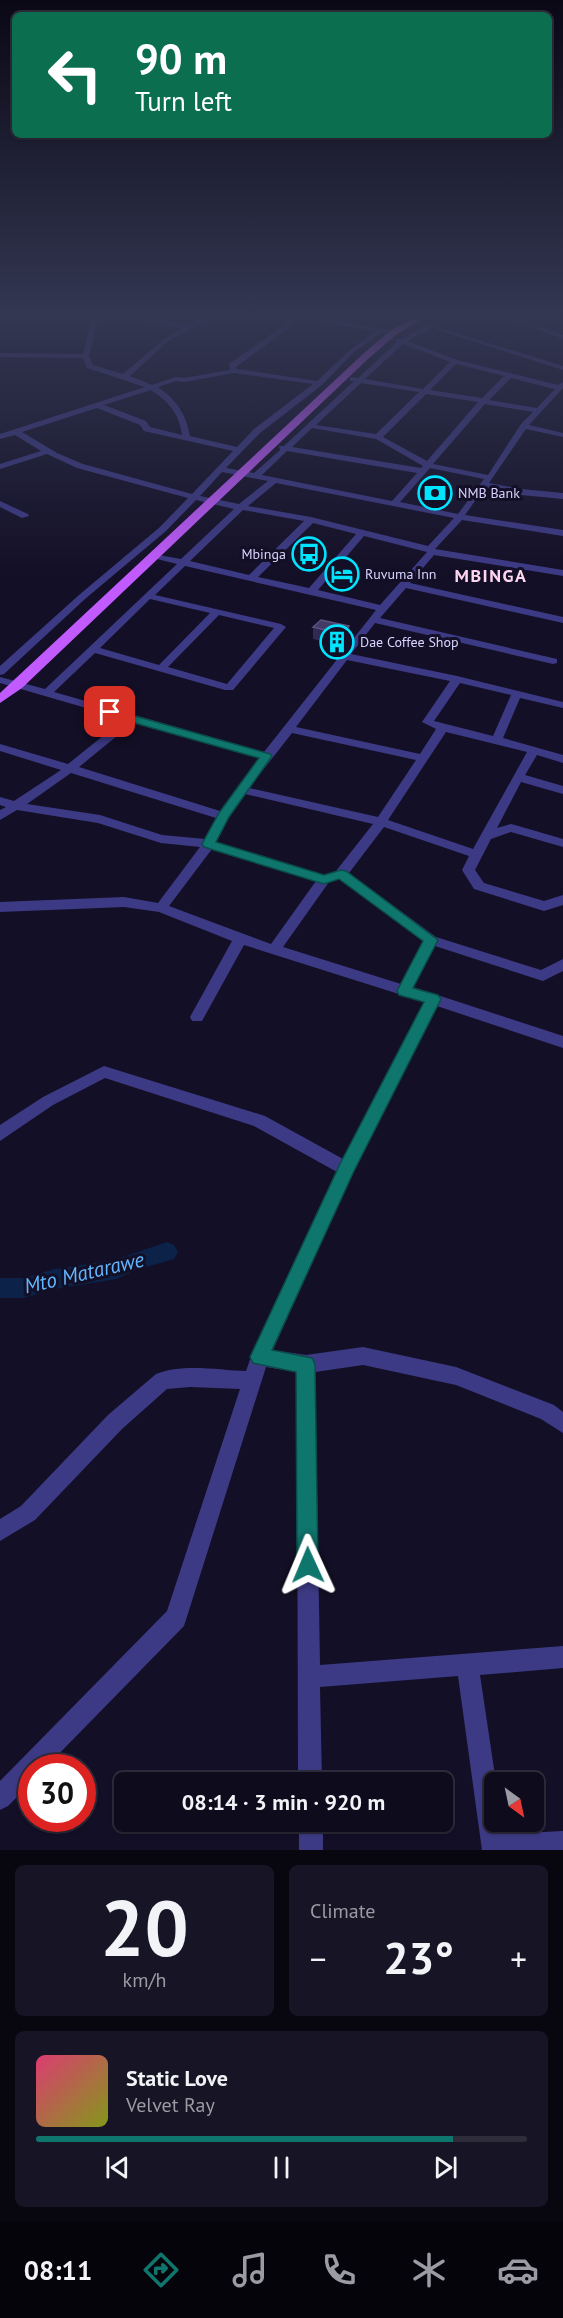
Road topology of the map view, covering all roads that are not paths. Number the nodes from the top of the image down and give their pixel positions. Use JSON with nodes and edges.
{"nodes":[{"id":1,"x":114,"y":400,"type":"edge"},
{"id":2,"x":173,"y":400,"type":"edge"},
{"id":3,"x":296,"y":400,"type":"edge"},
{"id":4,"x":320,"y":400,"type":"edge"},
{"id":5,"x":337,"y":400,"type":"edge"},
{"id":6,"x":415,"y":400,"type":"edge"},
{"id":7,"x":479,"y":400,"type":"edge"},
{"id":8,"x":546,"y":400,"type":"edge"},
{"id":9,"x":484,"y":401,"type":"junction"},
{"id":10,"x":175,"y":402,"type":"joint"},
{"id":11,"x":99,"y":406,"type":"junction"},
{"id":12,"x":537,"y":410,"type":"junction"},
{"id":13,"x":311,"y":426,"type":"junction"},
{"id":14,"x":524,"y":426,"type":"junction"},
{"id":15,"x":16,"y":432,"type":"junction"},
{"id":16,"x":563,"y":435,"type":"edge"},
{"id":17,"x":0,"y":437,"type":"edge"},
{"id":18,"x":378,"y":437,"type":"junction"},
{"id":19,"x":186,"y":438,"type":"junction"},
{"id":20,"x":271,"y":447,"type":"junction"},
{"id":21,"x":287,"y":449,"type":"junction"},
{"id":22,"x":238,"y":450,"type":"junction"},
{"id":23,"x":48,"y":451,"type":"junction"},
{"id":24,"x":0,"y":467,"type":"edge"},
{"id":25,"x":425,"y":468,"type":"junction"},
{"id":26,"x":221,"y":469,"type":"junction"},
{"id":27,"x":243,"y":473,"type":"junction"},
{"id":28,"x":256,"y":476,"type":"junction"},
{"id":29,"x":276,"y":479,"type":"junction"},
{"id":30,"x":486,"y":481,"type":"junction"},
{"id":31,"x":563,"y":483,"type":"edge"},
{"id":32,"x":551,"y":495,"type":"junction"},
{"id":33,"x":563,"y":496,"type":"edge"},
{"id":34,"x":196,"y":497,"type":"junction"},
{"id":35,"x":213,"y":502,"type":"junction"},
{"id":36,"x":395,"y":503,"type":"junction"},
{"id":37,"x":0,"y":504,"type":"edge"},
{"id":38,"x":241,"y":507,"type":"junction"},
{"id":39,"x":25,"y":516,"type":"dead end"},
{"id":40,"x":460,"y":517,"type":"junction"},
{"id":41,"x":311,"y":520,"type":"junction"},
{"id":42,"x":361,"y":533,"type":"junction"},
{"id":43,"x":563,"y":533,"type":"edge"},
{"id":44,"x":430,"y":550,"type":"junction"},
{"id":45,"x":156,"y":556,"type":"junction"},
{"id":46,"x":184,"y":562,"type":"junction"},
{"id":47,"x":563,"y":573,"type":"edge"},
{"id":48,"x":251,"y":578,"type":"junction"},
{"id":49,"x":402,"y":584,"type":"junction"},
{"id":50,"x":311,"y":592,"type":"junction"},
{"id":51,"x":149,"y":596,"type":"junction"},
{"id":52,"x":382,"y":608,"type":"junction"},
{"id":53,"x":217,"y":612,"type":"junction"},
{"id":54,"x":373,"y":619,"type":"junction"},
{"id":55,"x":563,"y":620,"type":"edge"},
{"id":56,"x":92,"y":649,"type":"junction"},
{"id":57,"x":345,"y":656,"type":"junction"},
{"id":58,"x":554,"y":661,"type":"dead end"},
{"id":59,"x":162,"y":668,"type":"junction"},
{"id":60,"x":0,"y":672,"type":"edge"},
{"id":61,"x":457,"y":679,"type":"junction"},
{"id":62,"x":0,"y":680,"type":"edge"},
{"id":63,"x":18,"y":685,"type":"junction"},
{"id":64,"x":517,"y":693,"type":"junction"},
{"id":65,"x":46,"y":694,"type":"junction"},
{"id":66,"x":0,"y":699,"type":"edge"},
{"id":67,"x":563,"y":705,"type":"edge"},
{"id":68,"x":131,"y":718,"type":"junction"},
{"id":69,"x":444,"y":728,"type":"junction"},
{"id":70,"x":289,"y":729,"type":"junction"},
{"id":71,"x":497,"y":740,"type":"junction"},
{"id":72,"x":0,"y":747,"type":"edge"},
{"id":73,"x":534,"y":751,"type":"junction"},
{"id":74,"x":266,"y":756,"type":"junction"},
{"id":75,"x":423,"y":758,"type":"junction"},
{"id":76,"x":563,"y":759,"type":"edge"},
{"id":77,"x":71,"y":769,"type":"junction"},
{"id":78,"x":518,"y":777,"type":"junction"},
{"id":79,"x":243,"y":790,"type":"junction"},
{"id":80,"x":563,"y":790,"type":"edge"},
{"id":81,"x":0,"y":801,"type":"edge"},
{"id":82,"x":16,"y":806,"type":"junction"},
{"id":83,"x":0,"y":816,"type":"edge"},
{"id":84,"x":223,"y":816,"type":"junction"},
{"id":85,"x":381,"y":822,"type":"junction"},
{"id":86,"x":486,"y":836,"type":"junction"},
{"id":87,"x":563,"y":843,"type":"edge"},
{"id":88,"x":209,"y":844,"type":"junction"},
{"id":89,"x":476,"y":854,"type":"junction"},
{"id":90,"x":341,"y":874,"type":"junction"},
{"id":91,"x":324,"y":879,"type":"junction"},
{"id":92,"x":563,"y":900,"type":"edge"},
{"id":93,"x":0,"y":907,"type":"edge"},
{"id":94,"x":161,"y":908,"type":"junction"},
{"id":95,"x":240,"y":939,"type":"junction"},
{"id":96,"x":431,"y":940,"type":"junction"},
{"id":97,"x":275,"y":949,"type":"junction"},
{"id":98,"x":563,"y":964,"type":"edge"},
{"id":99,"x":404,"y":991,"type":"junction"},
{"id":100,"x":433,"y":999,"type":"junction"},
{"id":101,"x":197,"y":1017,"type":"dead end"},
{"id":102,"x":563,"y":1042,"type":"edge"},
{"id":103,"x":0,"y":1134,"type":"edge"},
{"id":104,"x":346,"y":1168,"type":"junction"},
{"id":105,"x":260,"y":1357,"type":"junction"},
{"id":106,"x":306,"y":1364,"type":"junction"},
{"id":107,"x":251,"y":1380,"type":"junction"},
{"id":108,"x":563,"y":1423,"type":"edge"},
{"id":109,"x":0,"y":1532,"type":"edge"},
{"id":110,"x":563,"y":1657,"type":"edge"},
{"id":111,"x":467,"y":1663,"type":"junction"},
{"id":112,"x":309,"y":1677,"type":"junction"},
{"id":113,"x":310,"y":1772,"type":"edge"},
{"id":114,"x":0,"y":1798,"type":"edge"},
{"id":115,"x":311,"y":1832,"type":"edge"},
{"id":116,"x":563,"y":1843,"type":"edge"},
{"id":117,"x":493,"y":1849,"type":"edge"},
{"id":118,"x":311,"y":1850,"type":"edge"}],
"edges":[{"from":1,"to":11,"type":"street"},
{"from":2,"to":10,"type":"street"},
{"from":3,"to":22,"type":"street"},
{"from":4,"to":20,"type":"main road"},
{"from":5,"to":13,"type":"street"},
{"from":6,"to":18,"type":"street"},
{"from":7,"to":9,"type":"street"},
{"from":8,"to":12,"type":"street"},
{"from":9,"to":12,"type":"street"},
{"from":9,"to":25,"type":"street"},
{"from":10,"to":19,"type":"street"},
{"from":11,"to":15,"type":"street"},
{"from":11,"to":19,"type":"street"},
{"from":12,"to":14,"type":"street"},
{"from":13,"to":18,"type":"street"},
{"from":13,"to":21,"type":"street"},
{"from":14,"to":16,"type":"street"},
{"from":14,"to":30,"type":"street"},
{"from":15,"to":17,"type":"street"},
{"from":15,"to":23,"type":"street"},
{"from":18,"to":25,"type":"street"},
{"from":19,"to":22,"type":"street"},
{"from":20,"to":21,"type":"street"},
{"from":20,"to":27,"type":"main road"},
{"from":21,"to":25,"type":"street"},
{"from":21,"to":28,"type":"street"},
{"from":22,"to":26,"type":"street"},
{"from":23,"to":24,"type":"street"},
{"from":23,"to":34,"type":"street"},
{"from":25,"to":30,"type":"street"},
{"from":25,"to":36,"type":"street"},
{"from":26,"to":27,"type":"street"},
{"from":26,"to":34,"type":"street"},
{"from":27,"to":28,"type":"street"},
{"from":27,"to":35,"type":"main road"},
{"from":28,"to":29,"type":"street"},
{"from":29,"to":36,"type":"street"},
{"from":29,"to":38,"type":"street"},
{"from":30,"to":32,"type":"street"},
{"from":30,"to":40,"type":"street"},
{"from":31,"to":32,"type":"street"},
{"from":32,"to":33,"type":"street"},
{"from":34,"to":35,"type":"street"},
{"from":34,"to":60,"type":"street"},
{"from":35,"to":38,"type":"street"},
{"from":35,"to":45,"type":"main road"},
{"from":36,"to":40,"type":"street"},
{"from":37,"to":39,"type":"street"},
{"from":38,"to":41,"type":"street"},
{"from":38,"to":46,"type":"street"},
{"from":40,"to":43,"type":"street"},
{"from":40,"to":44,"type":"street"},
{"from":41,"to":42,"type":"street"},
{"from":41,"to":48,"type":"street"},
{"from":42,"to":44,"type":"street"},
{"from":42,"to":50,"type":"street"},
{"from":44,"to":47,"type":"street"},
{"from":44,"to":49,"type":"street"},
{"from":45,"to":46,"type":"street"},
{"from":45,"to":63,"type":"main road"},
{"from":46,"to":48,"type":"street"},
{"from":46,"to":51,"type":"street"},
{"from":48,"to":50,"type":"street"},
{"from":49,"to":52,"type":"street"},
{"from":49,"to":55,"type":"street"},
{"from":50,"to":52,"type":"street"},
{"from":51,"to":53,"type":"street"},
{"from":51,"to":56,"type":"street"},
{"from":52,"to":54,"type":"street"},
{"from":53,"to":59,"type":"street"},
{"from":53,"to":59,"type":"street"},
{"from":54,"to":57,"type":"street"},
{"from":54,"to":58,"type":"street"},
{"from":56,"to":59,"type":"street"},
{"from":56,"to":65,"type":"street"},
{"from":57,"to":61,"type":"street"},
{"from":57,"to":70,"type":"street"},
{"from":61,"to":64,"type":"street"},
{"from":61,"to":69,"type":"street"},
{"from":62,"to":63,"type":"street"},
{"from":63,"to":65,"type":"street"},
{"from":63,"to":66,"type":"main road"},
{"from":64,"to":67,"type":"street"},
{"from":64,"to":71,"type":"street"},
{"from":65,"to":68,"type":"street"},
{"from":68,"to":74,"type":"street"},
{"from":68,"to":77,"type":"street"},
{"from":69,"to":71,"type":"street"},
{"from":69,"to":75,"type":"street"},
{"from":70,"to":74,"type":"street"},
{"from":70,"to":75,"type":"street"},
{"from":71,"to":73,"type":"street"},
{"from":72,"to":77,"type":"street"},
{"from":73,"to":76,"type":"street"},
{"from":73,"to":78,"type":"street"},
{"from":74,"to":79,"type":"street"},
{"from":75,"to":85,"type":"street"},
{"from":77,"to":82,"type":"street"},
{"from":77,"to":84,"type":"street"},
{"from":78,"to":80,"type":"street"},
{"from":78,"to":86,"type":"street"},
{"from":79,"to":84,"type":"street"},
{"from":79,"to":85,"type":"street"},
{"from":81,"to":82,"type":"street"},
{"from":82,"to":83,"type":"street"},
{"from":82,"to":88,"type":"street"},
{"from":84,"to":88,"type":"street"},
{"from":85,"to":89,"type":"street"},
{"from":85,"to":90,"type":"street"},
{"from":86,"to":87,"type":"street"},
{"from":86,"to":89,"type":"street"},
{"from":88,"to":91,"type":"street"},
{"from":88,"to":94,"type":"street"},
{"from":89,"to":92,"type":"street"},
{"from":90,"to":91,"type":"street"},
{"from":90,"to":96,"type":"street"},
{"from":91,"to":97,"type":"street"},
{"from":93,"to":94,"type":"street"},
{"from":94,"to":95,"type":"street"},
{"from":95,"to":97,"type":"street"},
{"from":95,"to":101,"type":"street"},
{"from":96,"to":98,"type":"street"},
{"from":96,"to":99,"type":"street"},
{"from":97,"to":99,"type":"street"},
{"from":99,"to":100,"type":"street"},
{"from":100,"to":102,"type":"street"},
{"from":100,"to":104,"type":"street"},
{"from":103,"to":104,"type":"street"},
{"from":104,"to":105,"type":"street"},
{"from":105,"to":106,"type":"street"},
{"from":105,"to":107,"type":"street"},
{"from":106,"to":108,"type":"street"},
{"from":106,"to":112,"type":"street"},
{"from":107,"to":109,"type":"street"},
{"from":107,"to":114,"type":"street"},
{"from":110,"to":111,"type":"street"},
{"from":111,"to":112,"type":"street"},
{"from":111,"to":117,"type":"street"},
{"from":112,"to":113,"type":"street"},
{"from":115,"to":118,"type":"street"},
{"from":116,"to":117,"type":"street"}]}
